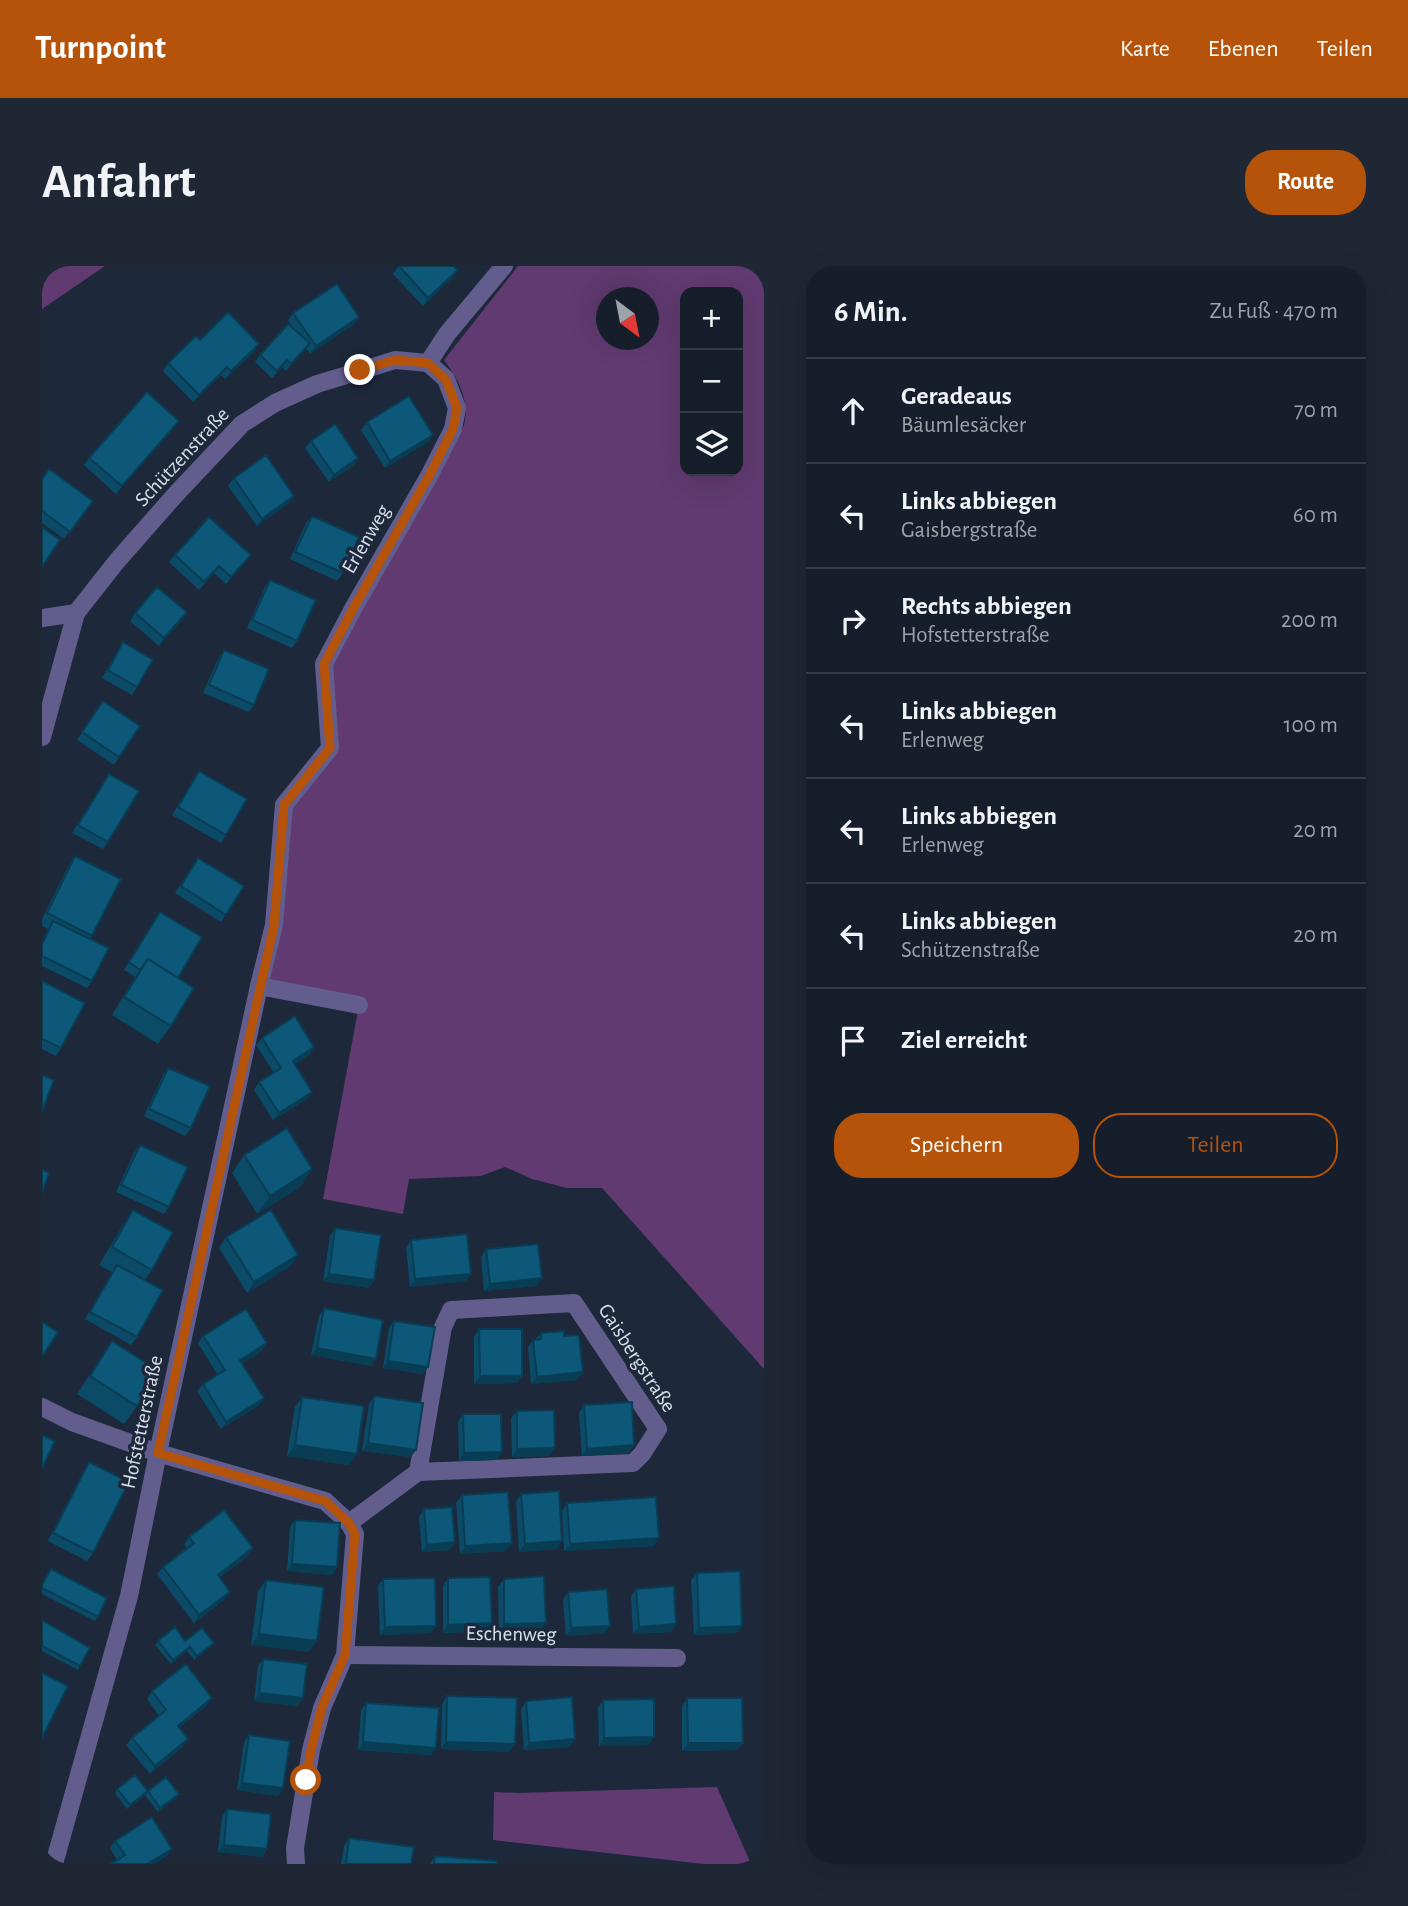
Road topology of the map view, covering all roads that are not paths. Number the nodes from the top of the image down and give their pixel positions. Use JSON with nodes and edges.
{"nodes":[{"id":1,"x":504,"y":266,"type":"edge"},
{"id":2,"x":428,"y":363,"type":"junction"},
{"id":3,"x":76,"y":613,"type":"junction"},
{"id":4,"x":42,"y":618,"type":"edge"},
{"id":5,"x":42,"y":737,"type":"edge"},
{"id":6,"x":330,"y":748,"type":"joint"},
{"id":7,"x":259,"y":986,"type":"junction"},
{"id":8,"x":359,"y":1005,"type":"dead end"},
{"id":9,"x":42,"y":1406,"type":"edge"},
{"id":10,"x":158,"y":1453,"type":"junction"},
{"id":11,"x":418,"y":1472,"type":"junction"},
{"id":12,"x":349,"y":1523,"type":"junction"},
{"id":13,"x":345,"y":1655,"type":"junction"},
{"id":14,"x":677,"y":1658,"type":"dead end"},
{"id":15,"x":51,"y":1854,"type":"edge"},
{"id":16,"x":296,"y":1864,"type":"edge"}],
"edges":[{"from":1,"to":2,"type":"street"},
{"from":2,"to":3,"type":"street","name":"Schützenstraße"},
{"from":2,"to":6,"type":"street","name":"Erlenweg"},
{"from":3,"to":4,"type":"street"},
{"from":3,"to":5,"type":"street"},
{"from":6,"to":7,"type":"street","name":"Hofstetterstraße"},
{"from":7,"to":8,"type":"street"},
{"from":7,"to":10,"type":"street","name":"Hofstetterstraße"},
{"from":9,"to":10,"type":"street"},
{"from":10,"to":12,"type":"street"},
{"from":10,"to":15,"type":"street","name":"Hofstetterstraße"},
{"from":11,"to":11,"type":"street","name":"Gaisbergstraße"},
{"from":11,"to":12,"type":"street"},
{"from":12,"to":13,"type":"street"},
{"from":13,"to":14,"type":"street","name":"Eschenweg"},
{"from":13,"to":16,"type":"street"}]}
